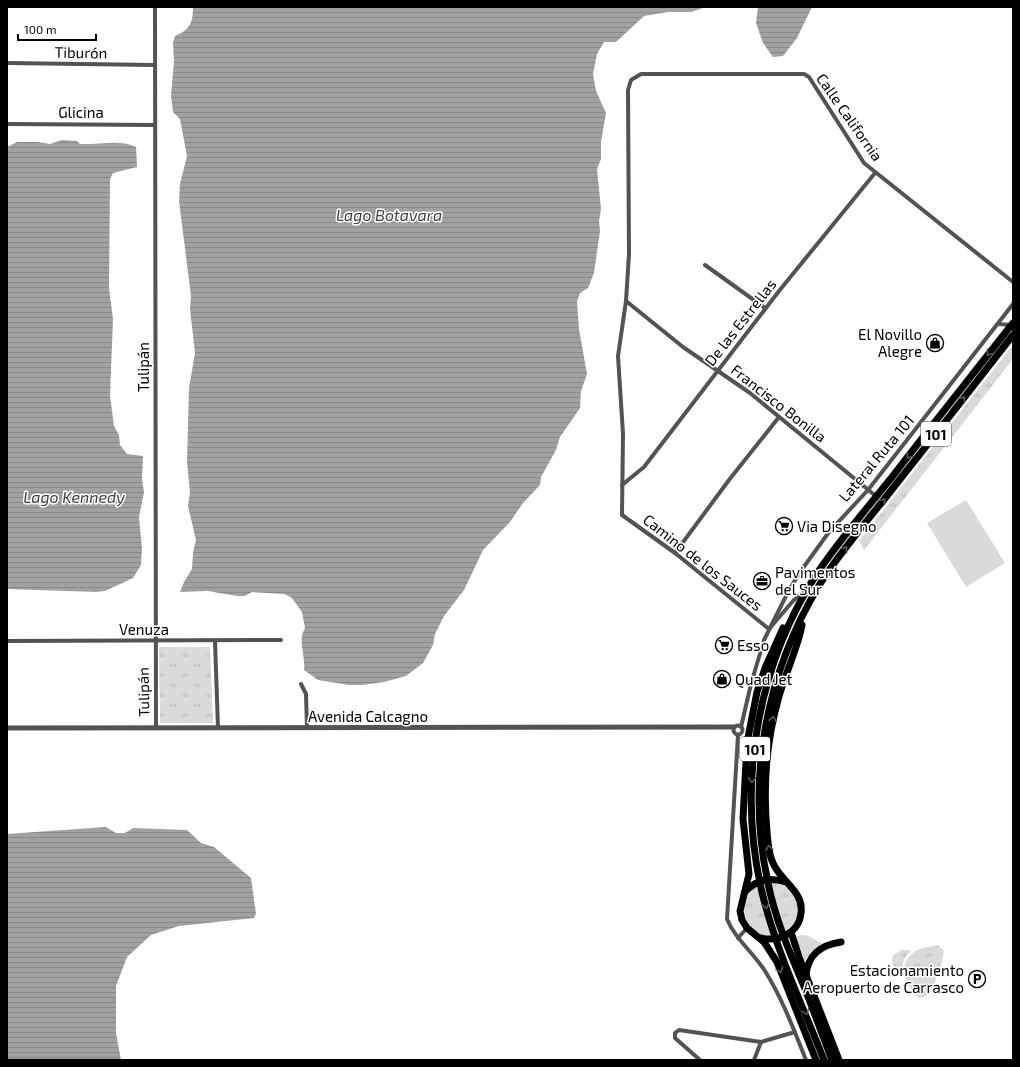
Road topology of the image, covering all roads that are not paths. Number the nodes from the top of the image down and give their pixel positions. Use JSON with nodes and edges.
{"nodes":[{"id":1,"x":156,"y":7,"type":"edge"},
{"id":2,"x":7,"y":63,"type":"edge"},
{"id":3,"x":154,"y":65,"type":"junction"},
{"id":4,"x":7,"y":124,"type":"edge"},
{"id":5,"x":155,"y":125,"type":"junction"},
{"id":6,"x":875,"y":173,"type":"junction"},
{"id":7,"x":705,"y":265,"type":"dead end"},
{"id":8,"x":1013,"y":282,"type":"edge"},
{"id":9,"x":626,"y":301,"type":"junction"},
{"id":10,"x":1013,"y":304,"type":"edge"},
{"id":11,"x":765,"y":308,"type":"junction"},
{"id":12,"x":998,"y":324,"type":"junction"},
{"id":13,"x":1012,"y":324,"type":"edge"},
{"id":14,"x":1013,"y":335,"type":"edge"},
{"id":15,"x":717,"y":371,"type":"junction"},
{"id":16,"x":779,"y":417,"type":"junction"},
{"id":17,"x":622,"y":485,"type":"junction"},
{"id":18,"x":868,"y":490,"type":"junction"},
{"id":19,"x":877,"y":496,"type":"junction"},
{"id":20,"x":675,"y":553,"type":"junction"},
{"id":21,"x":810,"y":586,"type":"junction"},
{"id":22,"x":801,"y":594,"type":"junction"},
{"id":23,"x":802,"y":617,"type":"junction"},
{"id":24,"x":769,"y":629,"type":"junction"},
{"id":25,"x":282,"y":640,"type":"dead end"},
{"id":26,"x":7,"y":641,"type":"edge"},
{"id":27,"x":155,"y":641,"type":"junction"},
{"id":28,"x":215,"y":641,"type":"junction"},
{"id":29,"x":301,"y":684,"type":"dead end"},
{"id":30,"x":741,"y":726,"type":"junction"},
{"id":31,"x":7,"y":728,"type":"edge"},
{"id":32,"x":156,"y":728,"type":"junction"},
{"id":33,"x":218,"y":728,"type":"junction"},
{"id":34,"x":307,"y":728,"type":"junction"},
{"id":35,"x":732,"y":728,"type":"junction"},
{"id":36,"x":738,"y":735,"type":"junction"},
{"id":37,"x":761,"y":867,"type":"junction"},
{"id":38,"x":786,"y":882,"type":"junction"},
{"id":39,"x":745,"y":893,"type":"junction"},
{"id":40,"x":747,"y":928,"type":"junction"},
{"id":41,"x":791,"y":932,"type":"junction"},
{"id":42,"x":738,"y":938,"type":"junction"},
{"id":43,"x":759,"y":938,"type":"junction"},
{"id":44,"x":841,"y":942,"type":"dead end"},
{"id":45,"x":784,"y":949,"type":"junction"},
{"id":46,"x":806,"y":975,"type":"junction"},
{"id":47,"x":795,"y":1032,"type":"junction"},
{"id":48,"x":761,"y":1042,"type":"junction"},
{"id":49,"x":700,"y":1060,"type":"edge"},
{"id":50,"x":754,"y":1060,"type":"edge"},
{"id":51,"x":806,"y":1060,"type":"edge"},
{"id":52,"x":816,"y":1060,"type":"edge"},
{"id":53,"x":824,"y":1060,"type":"edge"},
{"id":54,"x":832,"y":1060,"type":"edge"},
{"id":55,"x":839,"y":1060,"type":"edge"}],
"edges":[{"from":1,"to":3,"type":"street","name":"Tulipán"},
{"from":2,"to":3,"type":"street","name":"Tiburón"},
{"from":3,"to":5,"type":"street","name":"Tulipán"},
{"from":4,"to":5,"type":"street","name":"Glicina"},
{"from":5,"to":27,"type":"street","name":"Tulipán"},
{"from":6,"to":8,"type":"street","name":"Calle California"},
{"from":6,"to":9,"type":"street","name":"Calle California"},
{"from":6,"to":11,"type":"street","name":"De las Estrellas"},
{"from":7,"to":11,"type":"street"},
{"from":9,"to":15,"type":"street","name":"Francisco Bonilla"},
{"from":9,"to":17,"type":"street"},
{"from":10,"to":12,"type":"street","name":"Lateral Ruta 101"},
{"from":11,"to":15,"type":"street","name":"De las Estrellas"},
{"from":12,"to":13,"type":"street"},
{"from":12,"to":18,"type":"street","name":"Lateral Ruta 101"},
{"from":13,"to":19,"type":"highway","number":"101","one_way":true},
{"from":23,"to":14,"type":"highway","number":"101","one_way":true},
{"from":15,"to":16,"type":"street","name":"Francisco Bonilla"},
{"from":15,"to":17,"type":"street","name":"De las Estrellas"},
{"from":16,"to":18,"type":"street","name":"Francisco Bonilla"},
{"from":16,"to":20,"type":"street"},
{"from":17,"to":20,"type":"street","name":"Camino de los Sauces"},
{"from":18,"to":19,"type":"street","name":"Francisco Bonilla"},
{"from":18,"to":24,"type":"street","name":"Lateral Ruta 101"},
{"from":19,"to":21,"type":"highway","number":"101"},
{"from":20,"to":24,"type":"street","name":"Camino de los Sauces"},
{"from":21,"to":22,"type":"highway"},
{"from":21,"to":37,"type":"highway","number":"101","one_way":true},
{"from":22,"to":24,"type":"street"},
{"from":22,"to":39,"type":"highway"},
{"from":23,"to":37,"type":"highway","number":"101"},
{"from":38,"to":23,"type":"highway","one_way":true},
{"from":24,"to":30,"type":"street","name":"Lateral Ruta 101"},
{"from":25,"to":28,"type":"street","name":"Venuza"},
{"from":26,"to":27,"type":"street","name":"Venuza"},
{"from":27,"to":28,"type":"street","name":"Venuza"},
{"from":27,"to":32,"type":"street","name":"Tulipán"},
{"from":28,"to":33,"type":"street"},
{"from":29,"to":34,"type":"street"},
{"from":30,"to":35,"type":"street"},
{"from":30,"to":36,"type":"street","name":"Lateral Ruta 101"},
{"from":31,"to":32,"type":"street","name":"Avenida Calcagno"},
{"from":32,"to":33,"type":"street","name":"Avenida Calcagno"},
{"from":33,"to":34,"type":"street","name":"Avenida Calcagno"},
{"from":34,"to":35,"type":"street","name":"Avenida Calcagno"},
{"from":35,"to":36,"type":"street"},
{"from":36,"to":42,"type":"street"},
{"from":37,"to":45,"type":"highway","number":"101"},
{"from":38,"to":39,"type":"highway"},
{"from":38,"to":41,"type":"highway"},
{"from":39,"to":40,"type":"highway"},
{"from":40,"to":42,"type":"street"},
{"from":40,"to":43,"type":"highway"},
{"from":41,"to":43,"type":"highway"},
{"from":41,"to":46,"type":"highway"},
{"from":42,"to":47,"type":"street"},
{"from":43,"to":52,"type":"highway","one_way":true},
{"from":44,"to":46,"type":"highway"},
{"from":45,"to":53,"type":"highway","number":"101","one_way":true},
{"from":45,"to":54,"type":"highway","number":"101"},
{"from":46,"to":55,"type":"highway"},
{"from":47,"to":48,"type":"street"},
{"from":47,"to":51,"type":"street"},
{"from":48,"to":49,"type":"street"},
{"from":48,"to":50,"type":"street"}]}
